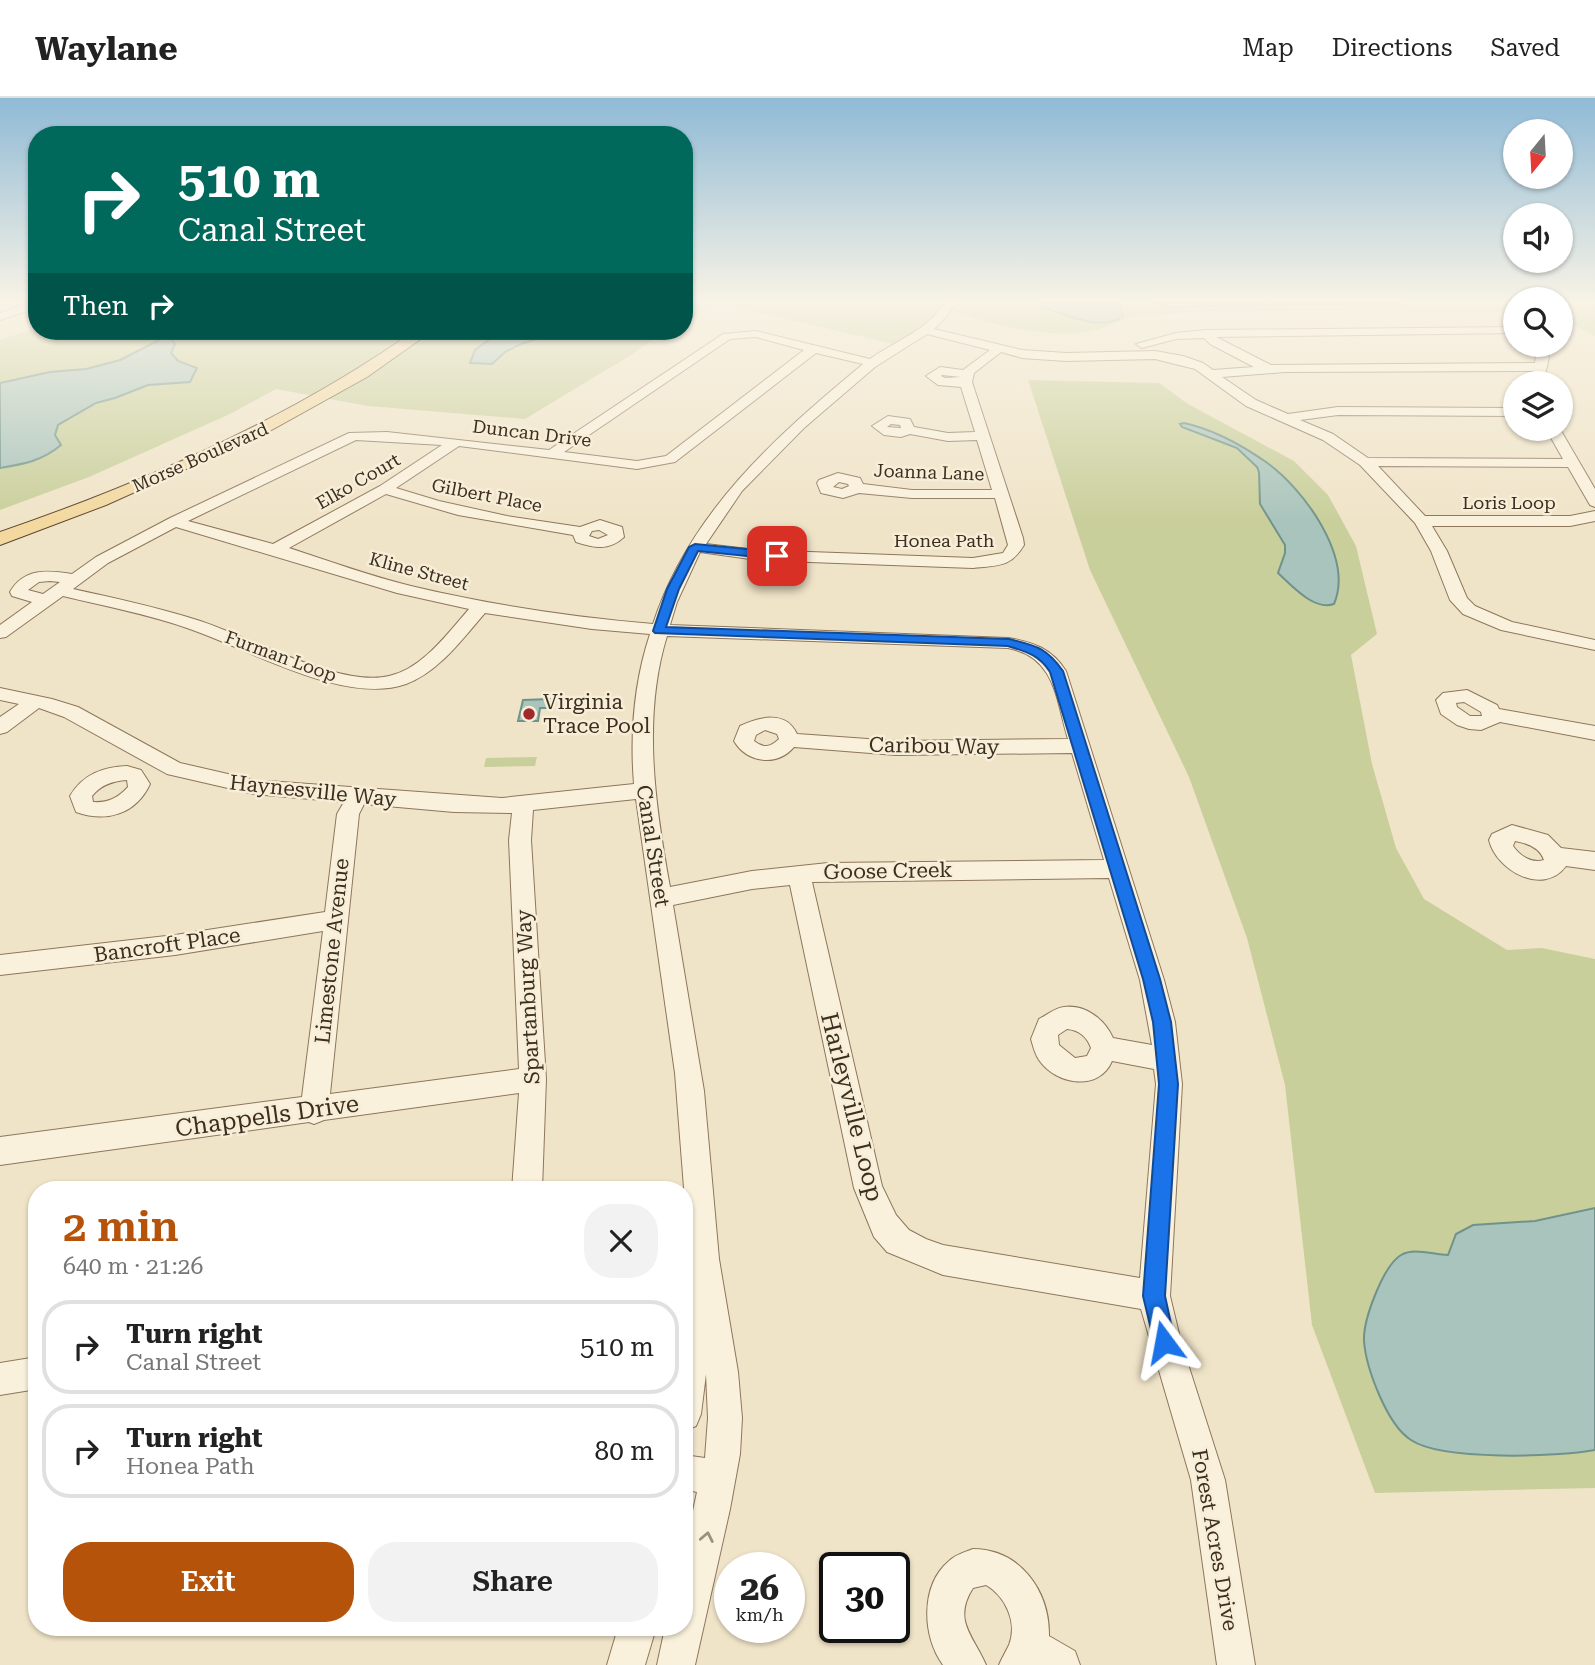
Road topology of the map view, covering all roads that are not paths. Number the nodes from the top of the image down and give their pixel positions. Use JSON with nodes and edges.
{"nodes":[{"id":1,"x":336,"y":375,"type":"edge"},
{"id":2,"x":356,"y":375,"type":"edge"},
{"id":3,"x":668,"y":375,"type":"edge"},
{"id":4,"x":779,"y":375,"type":"edge"},
{"id":5,"x":858,"y":375,"type":"edge"},
{"id":6,"x":970,"y":375,"type":"edge"},
{"id":7,"x":1214,"y":375,"type":"edge"},
{"id":8,"x":1503,"y":412,"type":"edge"},
{"id":9,"x":1287,"y":419,"type":"junction"},
{"id":10,"x":909,"y":430,"type":"dead end"},
{"id":11,"x":984,"y":436,"type":"junction"},
{"id":12,"x":1560,"y":441,"type":"edge"},
{"id":13,"x":456,"y":442,"type":"junction"},
{"id":14,"x":550,"y":454,"type":"junction"},
{"id":15,"x":1364,"y":462,"type":"junction"},
{"id":16,"x":1573,"y":463,"type":"junction"},
{"id":17,"x":857,"y":488,"type":"dead end"},
{"id":18,"x":385,"y":489,"type":"junction"},
{"id":19,"x":1001,"y":494,"type":"junction"},
{"id":20,"x":1595,"y":502,"type":"edge"},
{"id":21,"x":1595,"y":516,"type":"edge"},
{"id":22,"x":174,"y":521,"type":"junction"},
{"id":23,"x":1421,"y":521,"type":"junction"},
{"id":24,"x":0,"y":526,"type":"edge"},
{"id":25,"x":583,"y":532,"type":"dead end"},
{"id":26,"x":0,"y":539,"type":"edge"},
{"id":27,"x":695,"y":547,"type":"junction"},
{"id":28,"x":275,"y":549,"type":"junction"},
{"id":29,"x":74,"y":579,"type":"junction"},
{"id":30,"x":50,"y":595,"type":"junction"},
{"id":31,"x":481,"y":607,"type":"junction"},
{"id":32,"x":659,"y":631,"type":"junction"},
{"id":33,"x":0,"y":633,"type":"edge"},
{"id":34,"x":1595,"y":645,"type":"edge"},
{"id":35,"x":0,"y":694,"type":"edge"},
{"id":36,"x":36,"y":701,"type":"junction"},
{"id":37,"x":1493,"y":714,"type":"dead end"},
{"id":38,"x":0,"y":727,"type":"edge"},
{"id":39,"x":1595,"y":733,"type":"edge"},
{"id":40,"x":789,"y":740,"type":"dead end"},
{"id":41,"x":1079,"y":746,"type":"junction"},
{"id":42,"x":156,"y":760,"type":"junction"},
{"id":43,"x":134,"y":775,"type":"dead end"},
{"id":44,"x":643,"y":791,"type":"junction"},
{"id":45,"x":359,"y":795,"type":"junction"},
{"id":46,"x":523,"y":804,"type":"junction"},
{"id":47,"x":1555,"y":856,"type":"dead end"},
{"id":48,"x":1595,"y":862,"type":"edge"},
{"id":49,"x":1117,"y":869,"type":"junction"},
{"id":50,"x":799,"y":874,"type":"junction"},
{"id":51,"x":661,"y":898,"type":"junction"},
{"id":52,"x":334,"y":920,"type":"junction"},
{"id":53,"x":0,"y":965,"type":"edge"},
{"id":54,"x":1104,"y":1048,"type":"dead end"},
{"id":55,"x":1168,"y":1060,"type":"junction"},
{"id":56,"x":533,"y":1079,"type":"junction"},
{"id":57,"x":314,"y":1111,"type":"junction"},
{"id":58,"x":0,"y":1151,"type":"edge"},
{"id":59,"x":527,"y":1181,"type":"edge"},
{"id":60,"x":704,"y":1258,"type":"junction"},
{"id":61,"x":1154,"y":1296,"type":"junction"},
{"id":62,"x":693,"y":1344,"type":"edge"},
{"id":63,"x":28,"y":1374,"type":"edge"},
{"id":64,"x":0,"y":1379,"type":"edge"},
{"id":65,"x":701,"y":1475,"type":"edge"},
{"id":66,"x":693,"y":1594,"type":"edge"},
{"id":67,"x":635,"y":1636,"type":"edge"},
{"id":68,"x":682,"y":1636,"type":"edge"},
{"id":69,"x":1023,"y":1655,"type":"edge"},
{"id":70,"x":626,"y":1665,"type":"edge"},
{"id":71,"x":676,"y":1665,"type":"edge"},
{"id":72,"x":967,"y":1665,"type":"edge"},
{"id":73,"x":1061,"y":1665,"type":"edge"},
{"id":74,"x":1237,"y":1665,"type":"edge"}],
"edges":[{"from":1,"to":24,"type":"main road","name":"Morse Boulevard"},
{"from":2,"to":26,"type":"main road","name":"Morse Boulevard"},
{"from":3,"to":14,"type":"street"},
{"from":4,"to":14,"type":"street","name":"Duncan Drive"},
{"from":5,"to":27,"type":"street","name":"Canal Street"},
{"from":6,"to":11,"type":"street","name":"Honea Path"},
{"from":7,"to":9,"type":"street"},
{"from":8,"to":9,"type":"street"},
{"from":9,"to":15,"type":"street"},
{"from":10,"to":11,"type":"street"},
{"from":11,"to":19,"type":"street","name":"Honea Path"},
{"from":12,"to":16,"type":"street","name":"Loris Loop"},
{"from":13,"to":14,"type":"street","name":"Duncan Drive"},
{"from":13,"to":18,"type":"street","name":"Elko Court"},
{"from":13,"to":22,"type":"street","name":"Duncan Drive"},
{"from":15,"to":16,"type":"street"},
{"from":15,"to":23,"type":"street"},
{"from":16,"to":20,"type":"street","name":"Loris Loop"},
{"from":17,"to":19,"type":"street","name":"Joanna Lane"},
{"from":18,"to":25,"type":"street","name":"Gilbert Place"},
{"from":18,"to":28,"type":"street","name":"Elko Court"},
{"from":19,"to":27,"type":"street","name":"Honea Path"},
{"from":21,"to":23,"type":"street","name":"Loris Loop"},
{"from":22,"to":28,"type":"street","name":"Kline Street"},
{"from":22,"to":29,"type":"street","name":"Duncan Drive"},
{"from":23,"to":34,"type":"street"},
{"from":27,"to":32,"type":"street","name":"Canal Street"},
{"from":28,"to":31,"type":"street","name":"Kline Street"},
{"from":29,"to":30,"type":"street","name":"Duncan Drive"},
{"from":29,"to":30,"type":"street"},
{"from":30,"to":31,"type":"street","name":"Furman Loop"},
{"from":30,"to":33,"type":"street","name":"Duncan Drive"},
{"from":31,"to":32,"type":"street","name":"Kline Street"},
{"from":32,"to":41,"type":"street","name":"Forest Acres Drive"},
{"from":32,"to":44,"type":"street","name":"Canal Street"},
{"from":35,"to":36,"type":"street","name":"Haynesville Way"},
{"from":36,"to":38,"type":"street"},
{"from":36,"to":42,"type":"street","name":"Haynesville Way"},
{"from":37,"to":39,"type":"street"},
{"from":40,"to":41,"type":"street","name":"Caribou Way"},
{"from":41,"to":49,"type":"street","name":"Forest Acres Drive"},
{"from":42,"to":43,"type":"street"},
{"from":42,"to":45,"type":"street","name":"Haynesville Way"},
{"from":44,"to":46,"type":"street","name":"Haynesville Way"},
{"from":44,"to":51,"type":"street","name":"Canal Street"},
{"from":45,"to":46,"type":"street","name":"Haynesville Way"},
{"from":45,"to":52,"type":"street","name":"Limestone Avenue"},
{"from":46,"to":56,"type":"street","name":"Spartanburg Way"},
{"from":47,"to":48,"type":"street"},
{"from":49,"to":50,"type":"street","name":"Goose Creek"},
{"from":49,"to":55,"type":"street","name":"Forest Acres Drive"},
{"from":50,"to":51,"type":"street","name":"Goose Creek"},
{"from":50,"to":61,"type":"street","name":"Harleyville Loop"},
{"from":51,"to":60,"type":"street","name":"Canal Street"},
{"from":52,"to":53,"type":"street","name":"Bancroft Place"},
{"from":52,"to":57,"type":"street","name":"Limestone Avenue"},
{"from":54,"to":55,"type":"street"},
{"from":55,"to":61,"type":"street","name":"Forest Acres Drive"},
{"from":56,"to":57,"type":"street","name":"Chappells Drive"},
{"from":56,"to":59,"type":"street","name":"Spartanburg Way"},
{"from":57,"to":58,"type":"street","name":"Chappells Drive"},
{"from":60,"to":62,"type":"street","name":"Canal Street"},
{"from":60,"to":65,"type":"street","name":"Canal Street"},
{"from":61,"to":74,"type":"street","name":"Forest Acres Drive"},
{"from":63,"to":64,"type":"street"},
{"from":66,"to":65,"type":"street","name":"Canal Street","one_way":true},
{"from":67,"to":70,"type":"street"},
{"from":68,"to":71,"type":"street","name":"Canal Street"},
{"from":69,"to":72,"type":"street"},
{"from":69,"to":73,"type":"street"}]}
